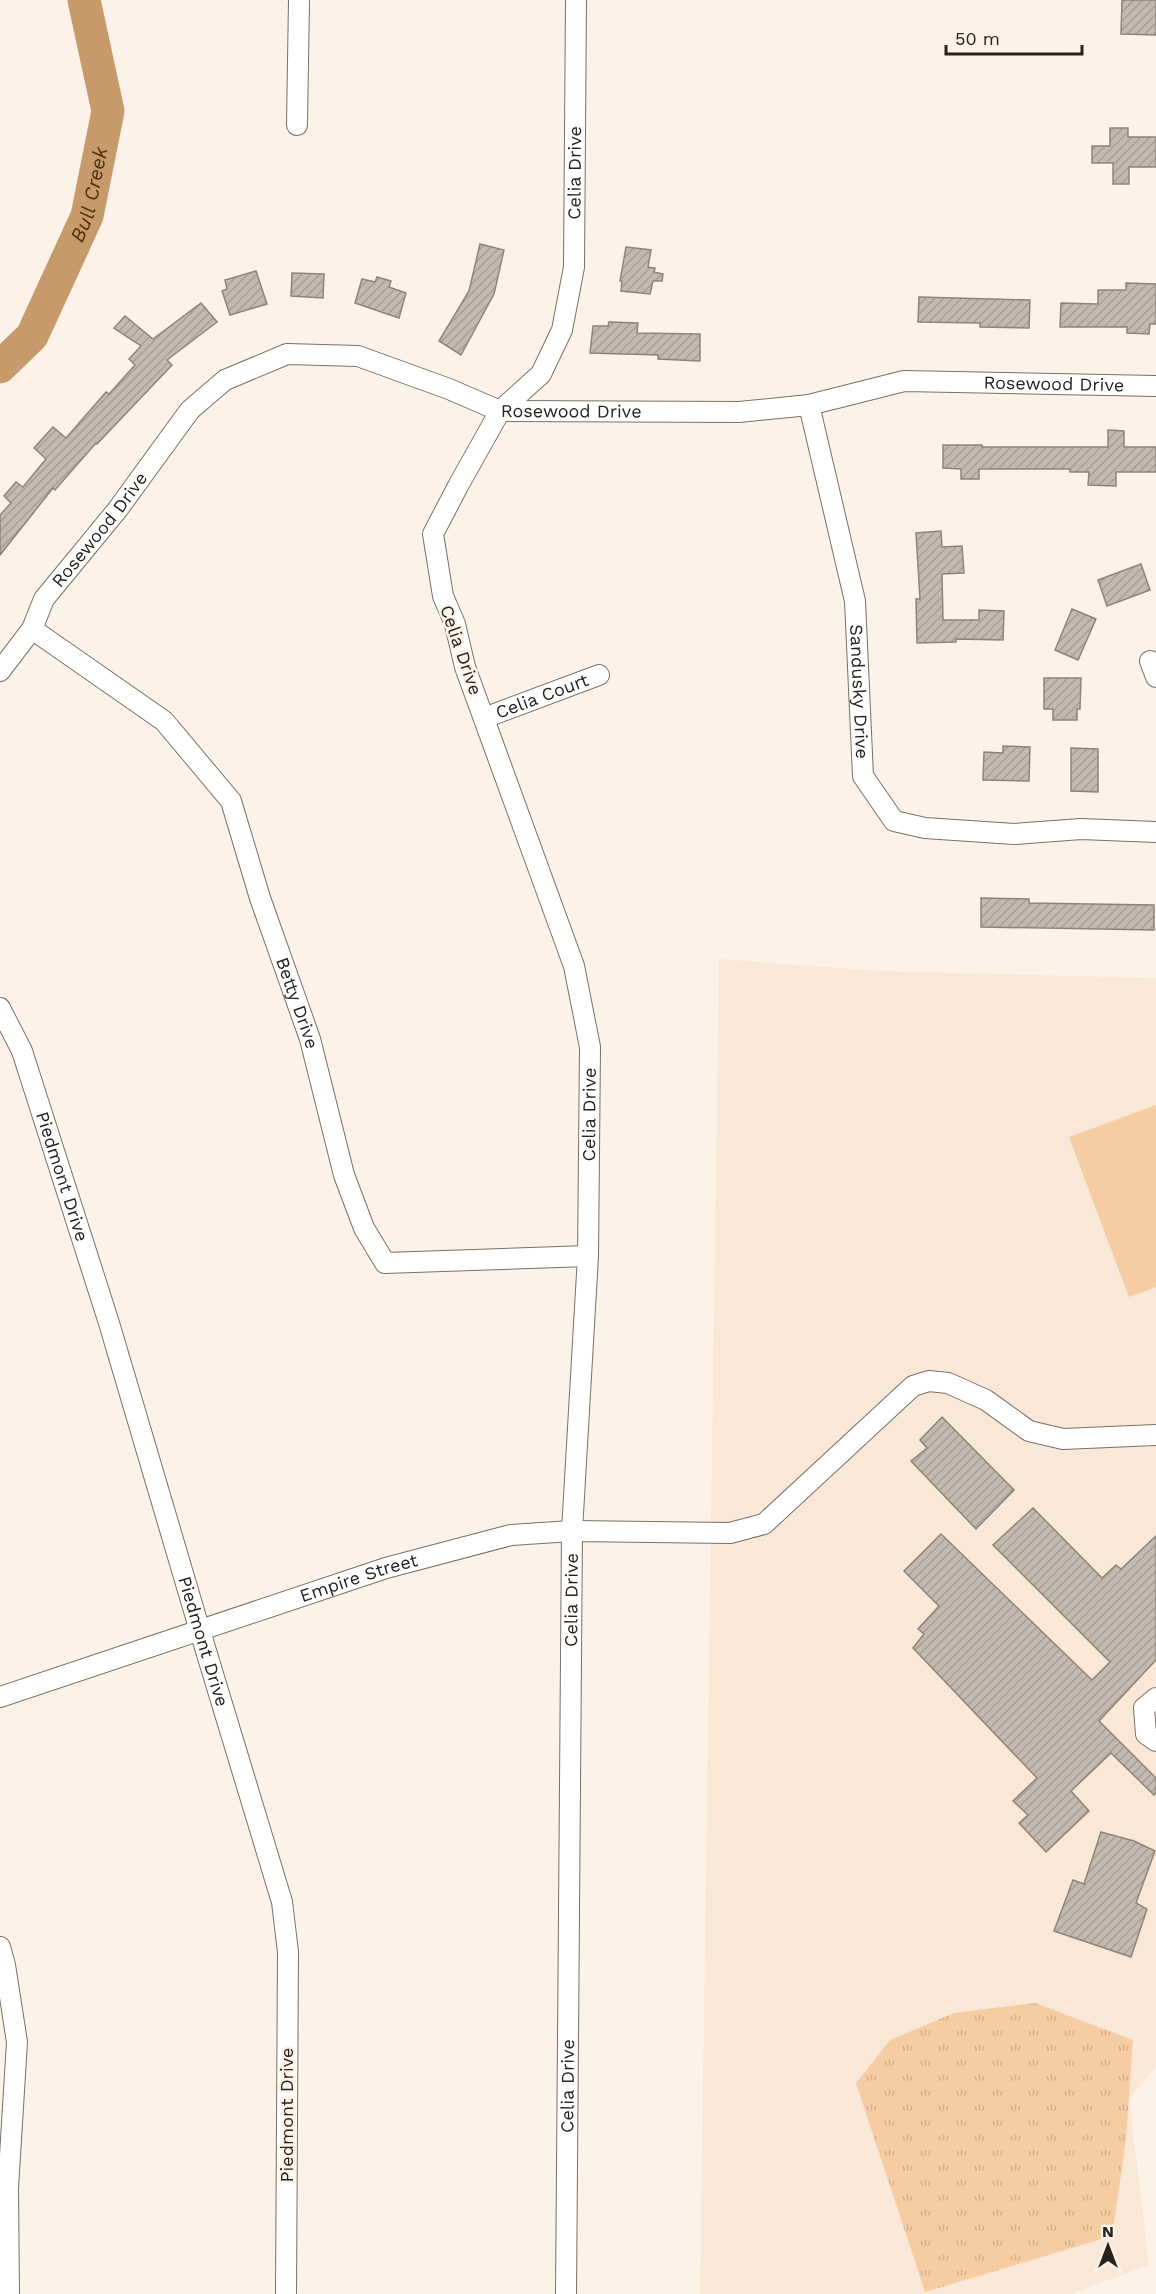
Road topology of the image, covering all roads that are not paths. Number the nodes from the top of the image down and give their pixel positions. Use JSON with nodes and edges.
{"nodes":[{"id":1,"x":299,"y":0,"type":"edge"},
{"id":2,"x":576,"y":0,"type":"edge"},
{"id":3,"x":297,"y":125,"type":"dead end"},
{"id":4,"x":1156,"y":386,"type":"edge"},
{"id":5,"x":809,"y":405,"type":"junction"},
{"id":6,"x":500,"y":411,"type":"junction"},
{"id":7,"x":33,"y":629,"type":"junction"},
{"id":8,"x":0,"y":671,"type":"edge"},
{"id":9,"x":599,"y":675,"type":"dead end"},
{"id":10,"x":484,"y":718,"type":"junction"},
{"id":11,"x":1156,"y":832,"type":"edge"},
{"id":12,"x":0,"y":1008,"type":"edge"},
{"id":13,"x":588,"y":1256,"type":"junction"},
{"id":14,"x":1156,"y":1436,"type":"edge"},
{"id":15,"x":572,"y":1531,"type":"junction"},
{"id":16,"x":200,"y":1631,"type":"junction"},
{"id":17,"x":0,"y":1696,"type":"edge"},
{"id":18,"x":1156,"y":1698,"type":"edge"},
{"id":19,"x":1156,"y":1741,"type":"edge"},
{"id":20,"x":0,"y":1947,"type":"edge"},
{"id":21,"x":9,"y":2294,"type":"edge"},
{"id":22,"x":286,"y":2294,"type":"edge"},
{"id":23,"x":566,"y":2294,"type":"edge"}],
"edges":[{"from":1,"to":3,"type":"street"},
{"from":2,"to":6,"type":"street","name":"Celia Drive"},
{"from":4,"to":5,"type":"street","name":"Rosewood Drive"},
{"from":5,"to":6,"type":"street","name":"Rosewood Drive"},
{"from":5,"to":11,"type":"street","name":"Sandusky Drive"},
{"from":6,"to":7,"type":"street","name":"Rosewood Drive"},
{"from":6,"to":10,"type":"street","name":"Celia Drive"},
{"from":7,"to":8,"type":"street","name":"Rosewood Drive"},
{"from":7,"to":13,"type":"street","name":"Betty Drive"},
{"from":9,"to":10,"type":"street","name":"Celia Court"},
{"from":10,"to":13,"type":"street","name":"Celia Drive"},
{"from":12,"to":16,"type":"street","name":"Piedmont Drive"},
{"from":13,"to":15,"type":"street","name":"Celia Drive"},
{"from":14,"to":15,"type":"street","name":"Empire Street"},
{"from":15,"to":16,"type":"street","name":"Empire Street"},
{"from":15,"to":23,"type":"street","name":"Celia Drive"},
{"from":16,"to":17,"type":"street","name":"Empire Street"},
{"from":16,"to":22,"type":"street","name":"Piedmont Drive"},
{"from":18,"to":19,"type":"street"},
{"from":20,"to":21,"type":"street"}]}
